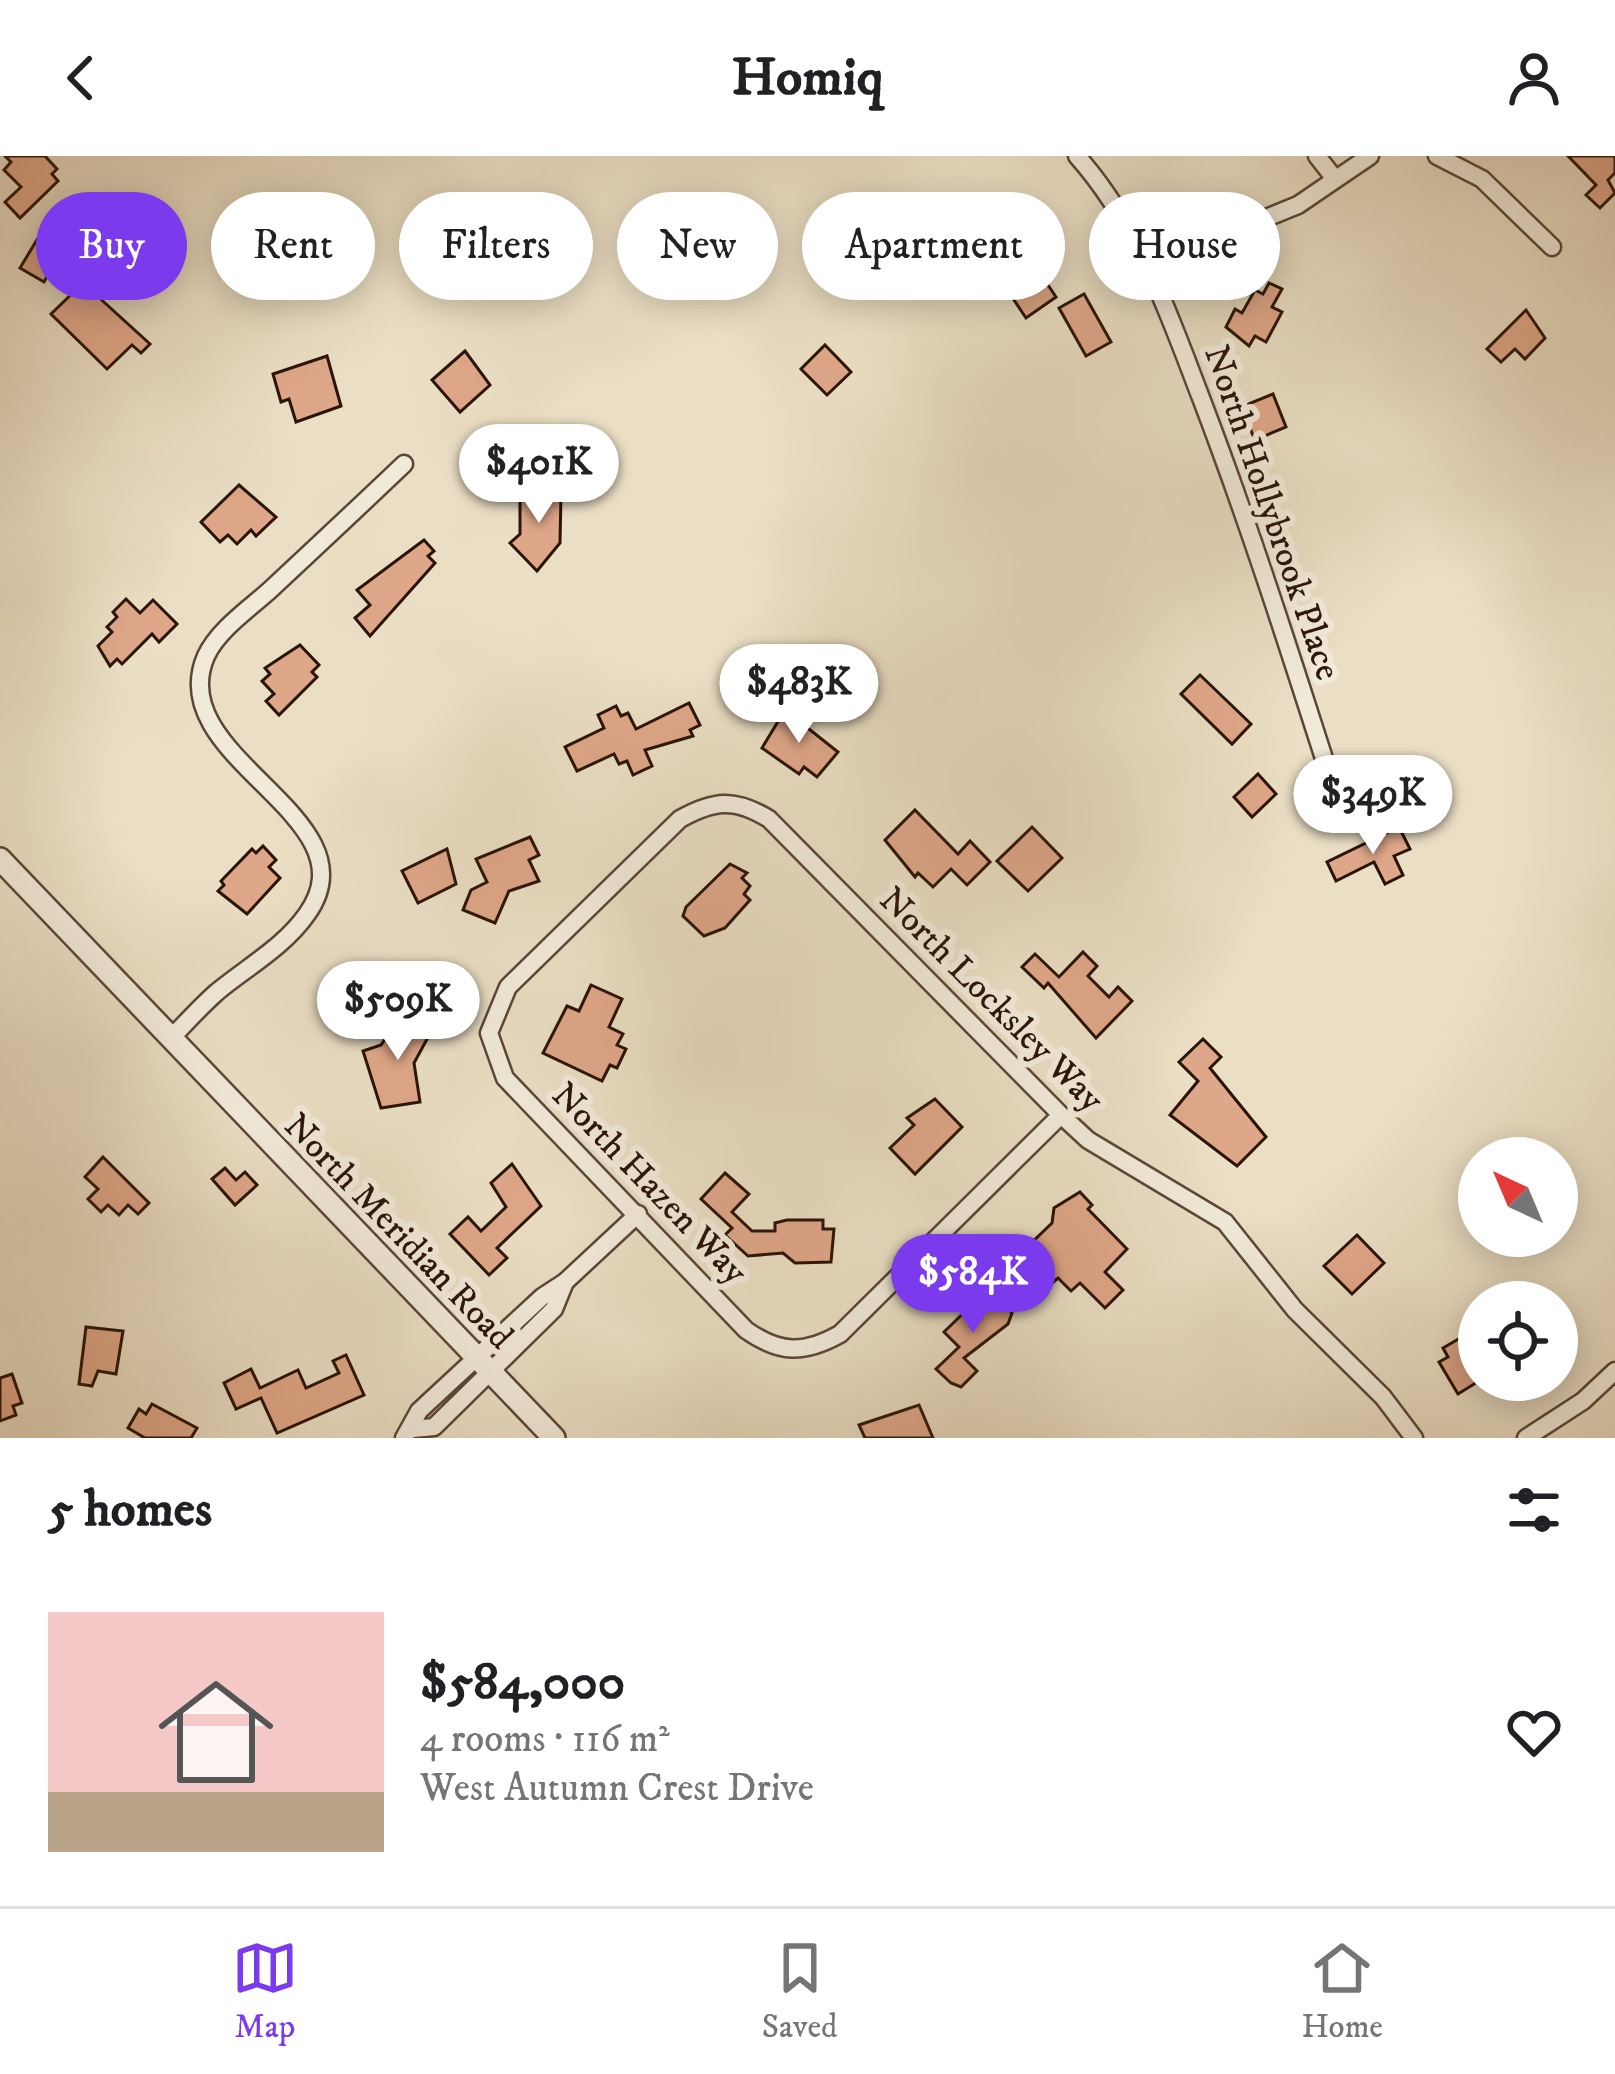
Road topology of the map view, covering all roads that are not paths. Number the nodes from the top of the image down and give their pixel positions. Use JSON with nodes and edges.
{"nodes":[{"id":1,"x":1077,"y":156,"type":"edge"},
{"id":2,"x":1317,"y":156,"type":"edge"},
{"id":3,"x":1370,"y":156,"type":"edge"},
{"id":4,"x":1437,"y":156,"type":"edge"},
{"id":5,"x":1335,"y":179,"type":"junction"},
{"id":6,"x":1106,"y":192,"type":"edge"},
{"id":7,"x":1280,"y":212,"type":"edge"},
{"id":8,"x":1552,"y":247,"type":"dead end"},
{"id":9,"x":1162,"y":300,"type":"edge"},
{"id":10,"x":404,"y":464,"type":"dead end"},
{"id":11,"x":1328,"y":771,"type":"dead end"},
{"id":12,"x":0,"y":859,"type":"edge"},
{"id":13,"x":489,"y":1033,"type":"joint"},
{"id":14,"x":171,"y":1038,"type":"junction"},
{"id":15,"x":1061,"y":1115,"type":"junction"},
{"id":16,"x":638,"y":1214,"type":"junction"},
{"id":17,"x":483,"y":1364,"type":"junction"},
{"id":18,"x":1615,"y":1371,"type":"edge"},
{"id":19,"x":408,"y":1434,"type":"edge"},
{"id":20,"x":554,"y":1438,"type":"edge"},
{"id":21,"x":1414,"y":1438,"type":"edge"},
{"id":22,"x":1526,"y":1438,"type":"edge"}],
"edges":[{"from":1,"to":6,"type":"street","name":"North Hollybrook Place"},
{"from":2,"to":5,"type":"street"},
{"from":3,"to":5,"type":"street"},
{"from":4,"to":8,"type":"street"},
{"from":5,"to":7,"type":"street"},
{"from":9,"to":11,"type":"street","name":"North Hollybrook Place"},
{"from":10,"to":14,"type":"street"},
{"from":12,"to":14,"type":"street","name":"North Meridian Road"},
{"from":13,"to":15,"type":"street","name":"North Locksley Way"},
{"from":13,"to":16,"type":"street","name":"North Hazen Way"},
{"from":14,"to":17,"type":"street","name":"North Meridian Road"},
{"from":15,"to":16,"type":"street","name":"North Hazen Way"},
{"from":15,"to":21,"type":"street","name":"North Locksley Way"},
{"from":16,"to":17,"type":"street"},
{"from":17,"to":19,"type":"street"},
{"from":17,"to":20,"type":"street","name":"North Meridian Road"},
{"from":18,"to":22,"type":"street"}]}
